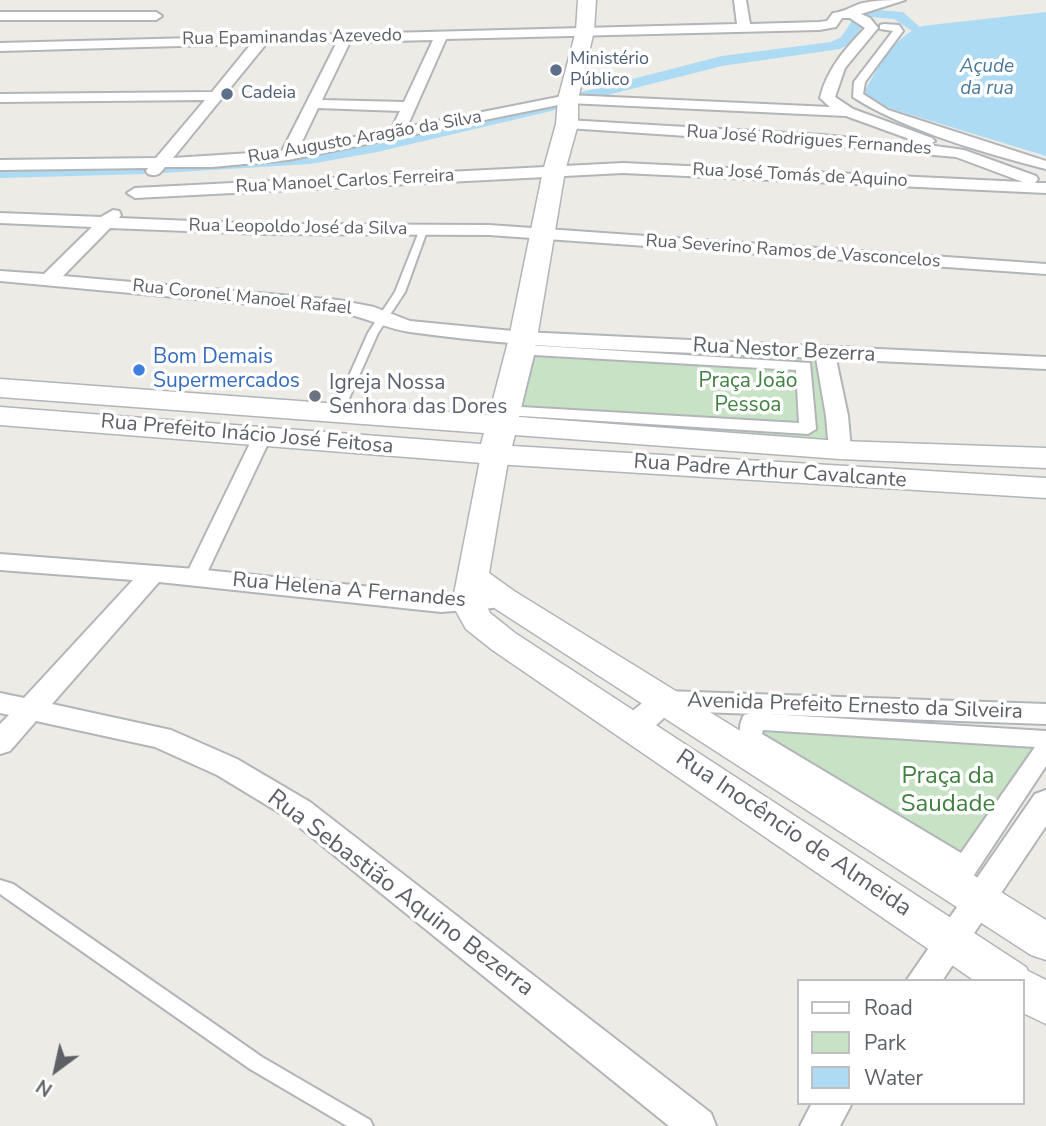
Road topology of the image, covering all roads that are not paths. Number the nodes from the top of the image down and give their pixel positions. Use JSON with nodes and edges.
{"nodes":[{"id":1,"x":162,"y":0,"type":"edge"},
{"id":2,"x":587,"y":0,"type":"edge"},
{"id":3,"x":740,"y":0,"type":"edge"},
{"id":4,"x":899,"y":0,"type":"edge"},
{"id":5,"x":851,"y":9,"type":"edge"},
{"id":6,"x":0,"y":16,"type":"edge"},
{"id":7,"x":156,"y":16,"type":"junction"},
{"id":8,"x":744,"y":27,"type":"junction"},
{"id":9,"x":884,"y":27,"type":"dead end"},
{"id":10,"x":585,"y":31,"type":"junction"},
{"id":11,"x":442,"y":34,"type":"junction"},
{"id":12,"x":346,"y":37,"type":"junction"},
{"id":13,"x":263,"y":39,"type":"junction"},
{"id":14,"x":150,"y":42,"type":"junction"},
{"id":15,"x":0,"y":47,"type":"edge"},
{"id":16,"x":218,"y":96,"type":"junction"},
{"id":17,"x":0,"y":98,"type":"edge"},
{"id":18,"x":568,"y":99,"type":"junction"},
{"id":19,"x":314,"y":104,"type":"junction"},
{"id":20,"x":410,"y":107,"type":"junction"},
{"id":21,"x":811,"y":111,"type":"junction"},
{"id":22,"x":848,"y":112,"type":"junction"},
{"id":23,"x":567,"y":124,"type":"junction"},
{"id":24,"x":396,"y":135,"type":"junction"},
{"id":25,"x":822,"y":140,"type":"junction"},
{"id":26,"x":958,"y":153,"type":"junction"},
{"id":27,"x":288,"y":155,"type":"junction"},
{"id":28,"x":161,"y":163,"type":"junction"},
{"id":29,"x":0,"y":165,"type":"edge"},
{"id":30,"x":1046,"y":165,"type":"edge"},
{"id":31,"x":554,"y":171,"type":"junction"},
{"id":32,"x":1046,"y":186,"type":"edge"},
{"id":33,"x":135,"y":194,"type":"junction"},
{"id":34,"x":0,"y":218,"type":"edge"},
{"id":35,"x":106,"y":222,"type":"junction"},
{"id":36,"x":541,"y":230,"type":"junction"},
{"id":37,"x":424,"y":231,"type":"junction"},
{"id":38,"x":1046,"y":254,"type":"edge"},
{"id":39,"x":947,"y":255,"type":"junction"},
{"id":40,"x":1046,"y":269,"type":"edge"},
{"id":41,"x":0,"y":276,"type":"edge"},
{"id":42,"x":50,"y":279,"type":"junction"},
{"id":43,"x":382,"y":317,"type":"junction"},
{"id":44,"x":525,"y":344,"type":"junction"},
{"id":45,"x":825,"y":353,"type":"junction"},
{"id":46,"x":1042,"y":362,"type":"edge"},
{"id":47,"x":1046,"y":384,"type":"edge"},
{"id":48,"x":0,"y":388,"type":"edge"},
{"id":49,"x":103,"y":396,"type":"junction"},
{"id":50,"x":338,"y":412,"type":"junction"},
{"id":51,"x":0,"y":416,"type":"edge"},
{"id":52,"x":86,"y":423,"type":"junction"},
{"id":53,"x":262,"y":437,"type":"junction"},
{"id":54,"x":498,"y":440,"type":"junction"},
{"id":55,"x":840,"y":450,"type":"junction"},
{"id":56,"x":1046,"y":458,"type":"edge"},
{"id":57,"x":1046,"y":488,"type":"edge"},
{"id":58,"x":0,"y":562,"type":"edge"},
{"id":59,"x":153,"y":574,"type":"junction"},
{"id":60,"x":195,"y":577,"type":"junction"},
{"id":61,"x":470,"y":590,"type":"junction"},
{"id":62,"x":665,"y":701,"type":"junction"},
{"id":63,"x":0,"y":703,"type":"edge"},
{"id":64,"x":32,"y":709,"type":"junction"},
{"id":65,"x":1046,"y":714,"type":"edge"},
{"id":66,"x":634,"y":727,"type":"junction"},
{"id":67,"x":1046,"y":738,"type":"edge"},
{"id":68,"x":0,"y":743,"type":"edge"},
{"id":69,"x":1046,"y":748,"type":"edge"},
{"id":70,"x":1046,"y":802,"type":"edge"},
{"id":71,"x":0,"y":887,"type":"edge"},
{"id":72,"x":978,"y":900,"type":"junction"},
{"id":73,"x":951,"y":941,"type":"junction"},
{"id":74,"x":1046,"y":942,"type":"edge"},
{"id":75,"x":924,"y":979,"type":"edge"},
{"id":76,"x":1008,"y":979,"type":"edge"},
{"id":77,"x":1025,"y":990,"type":"edge"},
{"id":78,"x":1046,"y":1004,"type":"edge"},
{"id":79,"x":833,"y":1105,"type":"edge"},
{"id":80,"x":364,"y":1126,"type":"edge"},
{"id":81,"x":698,"y":1126,"type":"edge"},
{"id":82,"x":818,"y":1126,"type":"edge"}],
"edges":[{"from":1,"to":7,"type":"street"},
{"from":2,"to":10,"type":"main road"},
{"from":3,"to":8,"type":"street"},
{"from":4,"to":5,"type":"street","name":"Rua Epaminandas Azevedo"},
{"from":5,"to":8,"type":"street","name":"Rua Epaminandas Azevedo"},
{"from":5,"to":22,"type":"street"},
{"from":6,"to":7,"type":"street"},
{"from":7,"to":14,"type":"street"},
{"from":8,"to":10,"type":"street","name":"Rua Epaminandas Azevedo"},
{"from":9,"to":30,"type":"street"},
{"from":10,"to":11,"type":"street","name":"Rua Epaminandas Azevedo"},
{"from":10,"to":18,"type":"main road"},
{"from":11,"to":12,"type":"street","name":"Rua Epaminandas Azevedo"},
{"from":11,"to":20,"type":"street"},
{"from":12,"to":13,"type":"street","name":"Rua Epaminandas Azevedo"},
{"from":12,"to":19,"type":"street"},
{"from":13,"to":14,"type":"street","name":"Rua Epaminandas Azevedo"},
{"from":13,"to":16,"type":"street"},
{"from":14,"to":15,"type":"street","name":"Rua Epaminandas Azevedo"},
{"from":16,"to":17,"type":"street"},
{"from":16,"to":28,"type":"street"},
{"from":18,"to":21,"type":"street","name":"Rua Augusto Aragão da Silva"},
{"from":18,"to":23,"type":"main road"},
{"from":18,"to":24,"type":"street","name":"Rua Augusto Aragão da Silva"},
{"from":19,"to":20,"type":"street"},
{"from":19,"to":27,"type":"street"},
{"from":20,"to":24,"type":"street"},
{"from":21,"to":22,"type":"street","name":"Rua Augusto Aragão da Silva"},
{"from":21,"to":25,"type":"street"},
{"from":22,"to":26,"type":"street"},
{"from":23,"to":25,"type":"street","name":"Rua José Rodrigues Fernandes"},
{"from":23,"to":31,"type":"main road"},
{"from":24,"to":27,"type":"street","name":"Rua Augusto Aragão da Silva"},
{"from":25,"to":26,"type":"street","name":"Rua José Rodrigues Fernandes"},
{"from":26,"to":32,"type":"street","name":"Rua José Rodrigues Fernandes"},
{"from":27,"to":28,"type":"street","name":"Rua Augusto Aragão da Silva"},
{"from":28,"to":29,"type":"street","name":"Rua Augusto Aragão da Silva"},
{"from":28,"to":33,"type":"street"},
{"from":31,"to":32,"type":"street","name":"Rua José Tomás de Aquino"},
{"from":31,"to":33,"type":"street","name":"Rua Manoel Carlos Ferreira"},
{"from":31,"to":36,"type":"main road"},
{"from":33,"to":35,"type":"street"},
{"from":34,"to":35,"type":"street","name":"Rua Leopoldo José da Silva"},
{"from":35,"to":37,"type":"street","name":"Rua Leopoldo José da Silva"},
{"from":35,"to":42,"type":"street"},
{"from":36,"to":37,"type":"street","name":"Rua Leopoldo José da Silva"},
{"from":36,"to":39,"type":"street","name":"Rua Severino Ramos de Vasconcelos"},
{"from":36,"to":44,"type":"main road"},
{"from":37,"to":43,"type":"lane"},
{"from":38,"to":39,"type":"street","name":"Rua Severino Ramos de Vasconcelos"},
{"from":39,"to":40,"type":"street","name":"Rua Severino Ramos de Vasconcelos"},
{"from":41,"to":42,"type":"street","name":"Rua Coronel Manoel Rafael"},
{"from":42,"to":43,"type":"street","name":"Rua Coronel Manoel Rafael"},
{"from":43,"to":44,"type":"street","name":"Rua Coronel Manoel Rafael"},
{"from":43,"to":50,"type":"lane"},
{"from":44,"to":44,"type":"street"},
{"from":44,"to":45,"type":"street","name":"Rua Nestor Bezerra"},
{"from":44,"to":54,"type":"main road"},
{"from":45,"to":46,"type":"street","name":"Rua Nestor Bezerra"},
{"from":45,"to":55,"type":"street"},
{"from":46,"to":47,"type":"street"},
{"from":48,"to":49,"type":"main road","name":"Rua Prefeito Inácio José Feitosa"},
{"from":49,"to":50,"type":"main road","name":"Rua Prefeito Inácio José Feitosa"},
{"from":49,"to":52,"type":"main road"},
{"from":50,"to":54,"type":"main road","name":"Rua Prefeito Inácio José Feitosa"},
{"from":51,"to":52,"type":"main road","name":"Rua Prefeito Inácio José Feitosa"},
{"from":52,"to":53,"type":"main road","name":"Rua Prefeito Inácio José Feitosa"},
{"from":53,"to":54,"type":"main road","name":"Rua Prefeito Inácio José Feitosa"},
{"from":53,"to":60,"type":"street"},
{"from":54,"to":55,"type":"main road","name":"Rua Padre Arthur Cavalcante"},
{"from":54,"to":57,"type":"main road","name":"Rua Padre Arthur Cavalcante"},
{"from":54,"to":61,"type":"street"},
{"from":55,"to":56,"type":"main road","name":"Rua Padre Arthur Cavalcante"},
{"from":58,"to":59,"type":"street","name":"Rua Helena A Fernandes"},
{"from":59,"to":60,"type":"street","name":"Rua Helena A Fernandes"},
{"from":59,"to":64,"type":"street"},
{"from":60,"to":61,"type":"street","name":"Rua Helena A Fernandes"},
{"from":61,"to":62,"type":"street"},
{"from":61,"to":66,"type":"street","name":"Rua Inocêncio de Almeida"},
{"from":62,"to":65,"type":"street","name":"Avenida Prefeito Ernesto da Silveira"},
{"from":62,"to":66,"type":"street"},
{"from":62,"to":72,"type":"street"},
{"from":63,"to":64,"type":"street","name":"Rua Sebastião Aquino Bezerra"},
{"from":64,"to":68,"type":"street"},
{"from":64,"to":81,"type":"street","name":"Rua Sebastião Aquino Bezerra"},
{"from":66,"to":73,"type":"street","name":"Rua Inocêncio de Almeida"},
{"from":67,"to":69,"type":"street"},
{"from":70,"to":72,"type":"street"},
{"from":71,"to":80,"type":"lane"},
{"from":72,"to":73,"type":"street"},
{"from":72,"to":74,"type":"street"},
{"from":73,"to":75,"type":"street"},
{"from":73,"to":76,"type":"street","name":"Rua Inocêncio de Almeida"},
{"from":77,"to":78,"type":"street"},
{"from":79,"to":82,"type":"street"}]}
